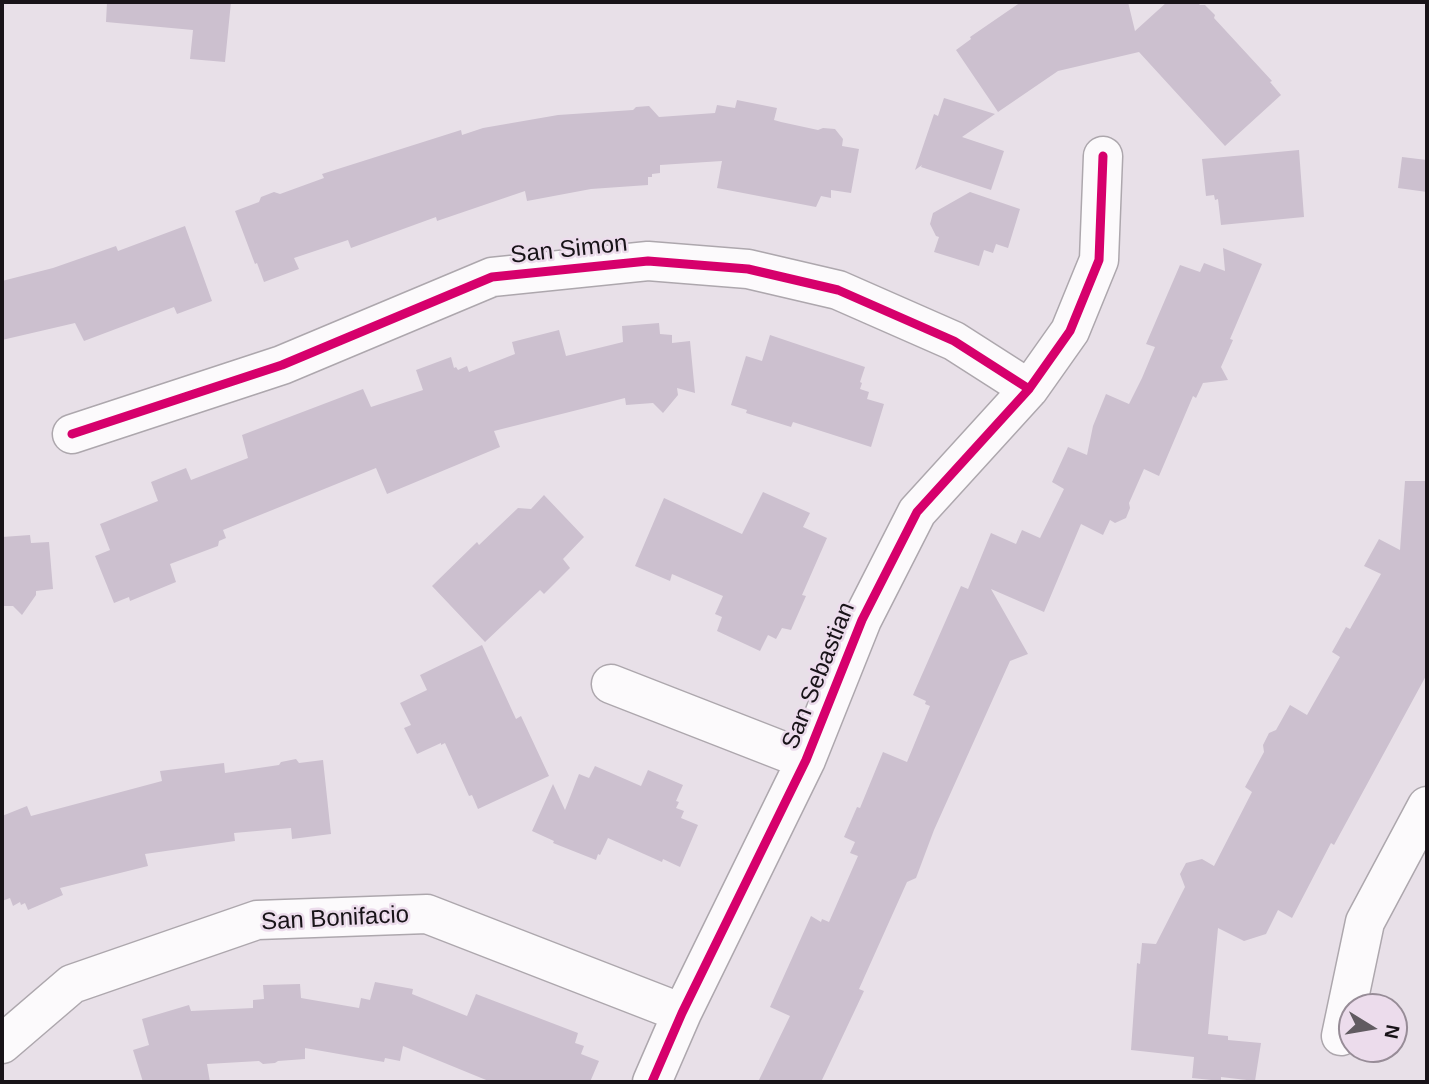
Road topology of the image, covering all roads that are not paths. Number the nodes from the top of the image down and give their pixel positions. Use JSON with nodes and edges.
{"nodes":[{"id":1,"x":1103,"y":156,"type":"dead end"},
{"id":2,"x":1029,"y":389,"type":"junction"},
{"id":3,"x":72,"y":434,"type":"dead end"},
{"id":4,"x":611,"y":684,"type":"dead end"},
{"id":5,"x":806,"y":760,"type":"junction"},
{"id":6,"x":1427,"y":806,"type":"edge"},
{"id":7,"x":1350,"y":993,"type":"edge"},
{"id":8,"x":682,"y":1013,"type":"junction"},
{"id":9,"x":2,"y":1044,"type":"edge"},
{"id":10,"x":652,"y":1082,"type":"edge"}],
"edges":[{"from":1,"to":2,"type":"street","name":"San Sebastian"},
{"from":2,"to":3,"type":"street","name":"San Simon"},
{"from":2,"to":5,"type":"street","name":"San Sebastian"},
{"from":4,"to":5,"type":"street"},
{"from":5,"to":8,"type":"street","name":"San Sebastian"},
{"from":6,"to":7,"type":"street"},
{"from":8,"to":9,"type":"street","name":"San Bonifacio"},
{"from":8,"to":10,"type":"street","name":"San Sebastian"}]}
